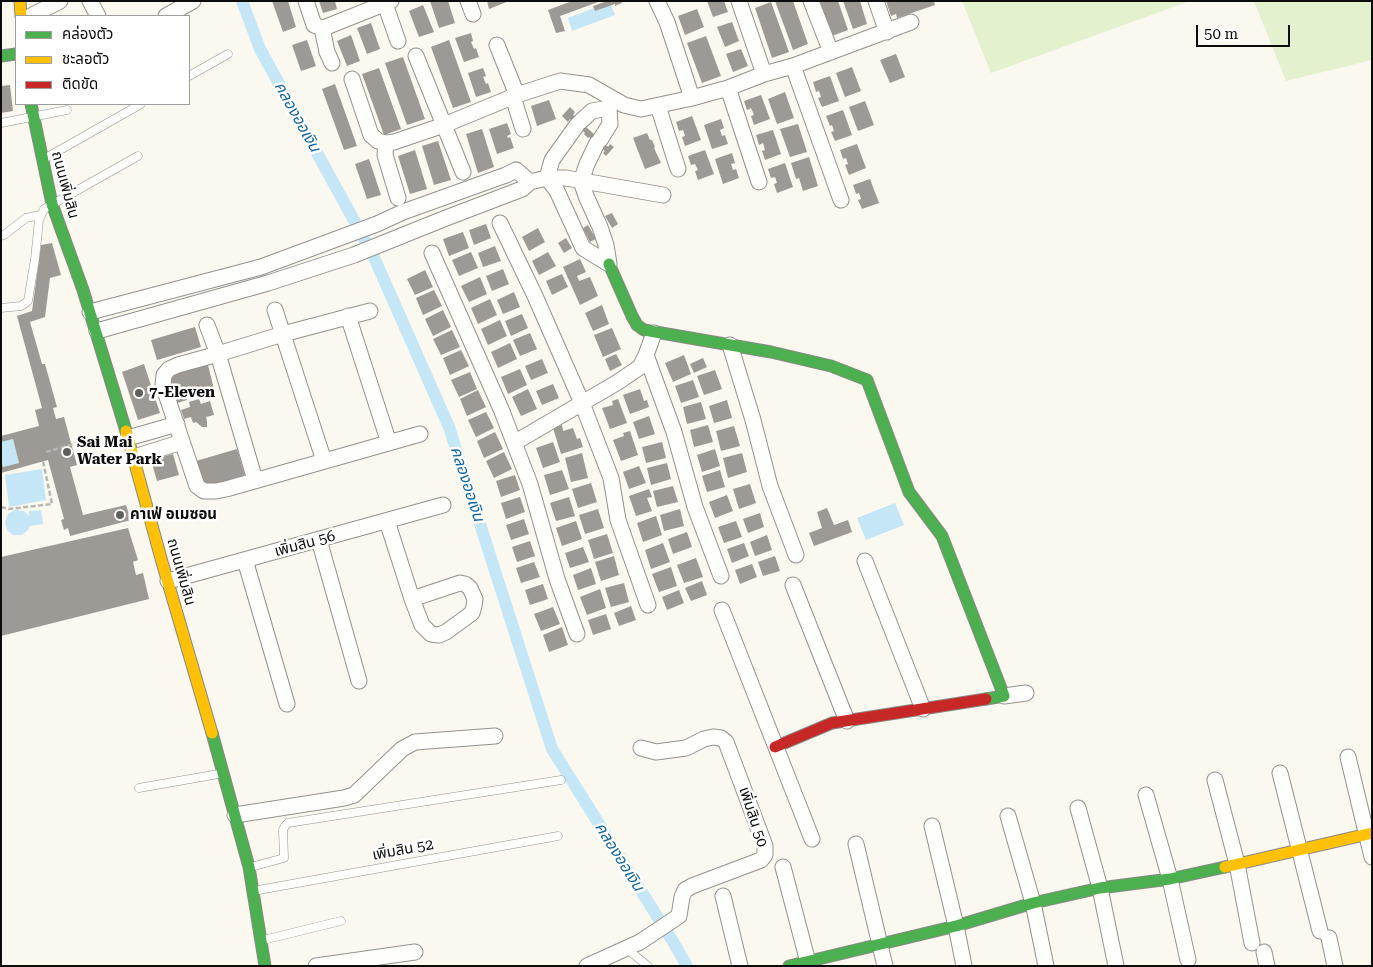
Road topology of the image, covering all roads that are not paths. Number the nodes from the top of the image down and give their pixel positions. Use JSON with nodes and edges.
{"nodes":[{"id":1,"x":20,"y":1,"type":"edge"},
{"id":2,"x":60,"y":1,"type":"edge"},
{"id":3,"x":90,"y":1,"type":"edge"},
{"id":4,"x":193,"y":1,"type":"edge"},
{"id":5,"x":306,"y":1,"type":"edge"},
{"id":6,"x":658,"y":1,"type":"edge"},
{"id":7,"x":739,"y":1,"type":"edge"},
{"id":8,"x":810,"y":1,"type":"edge"},
{"id":9,"x":876,"y":1,"type":"edge"},
{"id":10,"x":386,"y":2,"type":"edge"},
{"id":11,"x":21,"y":15,"type":"edge"},
{"id":12,"x":33,"y":15,"type":"edge"},
{"id":13,"x":97,"y":15,"type":"edge"},
{"id":14,"x":168,"y":15,"type":"edge"},
{"id":15,"x":911,"y":22,"type":"dead end"},
{"id":16,"x":325,"y":29,"type":"junction"},
{"id":17,"x":887,"y":32,"type":"junction"},
{"id":18,"x":398,"y":41,"type":"dead end"},
{"id":19,"x":497,"y":45,"type":"dead end"},
{"id":20,"x":831,"y":52,"type":"junction"},
{"id":21,"x":15,"y":54,"type":"edge"},
{"id":22,"x":228,"y":54,"type":"dead end"},
{"id":23,"x":1,"y":56,"type":"edge"},
{"id":24,"x":416,"y":56,"type":"dead end"},
{"id":25,"x":332,"y":63,"type":"dead end"},
{"id":26,"x":793,"y":66,"type":"junction"},
{"id":27,"x":764,"y":74,"type":"junction"},
{"id":28,"x":190,"y":75,"type":"edge"},
{"id":29,"x":352,"y":79,"type":"dead end"},
{"id":30,"x":728,"y":88,"type":"junction"},
{"id":31,"x":515,"y":96,"type":"junction"},
{"id":32,"x":692,"y":98,"type":"junction"},
{"id":33,"x":611,"y":103,"type":"junction"},
{"id":34,"x":31,"y":105,"type":"edge"},
{"id":35,"x":139,"y":105,"type":"edge"},
{"id":36,"x":658,"y":106,"type":"junction"},
{"id":37,"x":67,"y":110,"type":"dead end"},
{"id":38,"x":33,"y":118,"type":"junction"},
{"id":39,"x":1,"y":123,"type":"edge"},
{"id":40,"x":444,"y":125,"type":"junction"},
{"id":41,"x":523,"y":129,"type":"dead end"},
{"id":42,"x":386,"y":143,"type":"junction"},
{"id":43,"x":138,"y":156,"type":"dead end"},
{"id":44,"x":42,"y":160,"type":"junction"},
{"id":45,"x":678,"y":169,"type":"dead end"},
{"id":46,"x":463,"y":172,"type":"dead end"},
{"id":47,"x":546,"y":178,"type":"junction"},
{"id":48,"x":582,"y":181,"type":"junction"},
{"id":49,"x":530,"y":182,"type":"junction"},
{"id":50,"x":759,"y":182,"type":"dead end"},
{"id":51,"x":663,"y":195,"type":"dead end"},
{"id":52,"x":398,"y":198,"type":"dead end"},
{"id":53,"x":841,"y":200,"type":"dead end"},
{"id":54,"x":52,"y":204,"type":"junction"},
{"id":55,"x":40,"y":215,"type":"junction"},
{"id":56,"x":500,"y":222,"type":"dead end"},
{"id":57,"x":1,"y":236,"type":"edge"},
{"id":58,"x":432,"y":253,"type":"dead end"},
{"id":59,"x":609,"y":264,"type":"junction"},
{"id":60,"x":1,"y":308,"type":"edge"},
{"id":61,"x":275,"y":310,"type":"dead end"},
{"id":62,"x":370,"y":310,"type":"dead end"},
{"id":63,"x":90,"y":312,"type":"junction"},
{"id":64,"x":348,"y":316,"type":"junction"},
{"id":65,"x":208,"y":325,"type":"dead end"},
{"id":66,"x":96,"y":331,"type":"junction"},
{"id":67,"x":654,"y":333,"type":"junction"},
{"id":68,"x":283,"y":334,"type":"junction"},
{"id":69,"x":730,"y":345,"type":"junction"},
{"id":70,"x":218,"y":354,"type":"junction"},
{"id":71,"x":646,"y":355,"type":"junction"},
{"id":72,"x":582,"y":403,"type":"junction"},
{"id":73,"x":177,"y":424,"type":"junction"},
{"id":74,"x":420,"y":434,"type":"dead end"},
{"id":75,"x":128,"y":438,"type":"junction"},
{"id":76,"x":182,"y":442,"type":"junction"},
{"id":77,"x":389,"y":443,"type":"junction"},
{"id":78,"x":514,"y":443,"type":"junction"},
{"id":79,"x":134,"y":457,"type":"junction"},
{"id":80,"x":324,"y":461,"type":"junction"},
{"id":81,"x":255,"y":480,"type":"junction"},
{"id":82,"x":443,"y":505,"type":"dead end"},
{"id":83,"x":387,"y":521,"type":"junction"},
{"id":84,"x":319,"y":540,"type":"junction"},
{"id":85,"x":796,"y":555,"type":"dead end"},
{"id":86,"x":245,"y":560,"type":"junction"},
{"id":87,"x":865,"y":561,"type":"dead end"},
{"id":88,"x":721,"y":576,"type":"dead end"},
{"id":89,"x":168,"y":581,"type":"junction"},
{"id":90,"x":792,"y":584,"type":"dead end"},
{"id":91,"x":412,"y":598,"type":"dead end"},
{"id":92,"x":648,"y":605,"type":"dead end"},
{"id":93,"x":722,"y":610,"type":"dead end"},
{"id":94,"x":577,"y":634,"type":"dead end"},
{"id":95,"x":359,"y":681,"type":"dead end"},
{"id":96,"x":1026,"y":694,"type":"dead end"},
{"id":97,"x":1004,"y":696,"type":"junction"},
{"id":98,"x":287,"y":704,"type":"dead end"},
{"id":99,"x":923,"y":709,"type":"junction"},
{"id":100,"x":847,"y":721,"type":"junction"},
{"id":101,"x":495,"y":736,"type":"dead end"},
{"id":102,"x":775,"y":747,"type":"junction"},
{"id":103,"x":642,"y":748,"type":"dead end"},
{"id":104,"x":1348,"y":758,"type":"dead end"},
{"id":105,"x":224,"y":773,"type":"junction"},
{"id":106,"x":1280,"y":773,"type":"dead end"},
{"id":107,"x":561,"y":780,"type":"dead end"},
{"id":108,"x":1215,"y":780,"type":"dead end"},
{"id":109,"x":139,"y":788,"type":"dead end"},
{"id":110,"x":1146,"y":794,"type":"dead end"},
{"id":111,"x":1078,"y":808,"type":"dead end"},
{"id":112,"x":235,"y":815,"type":"junction"},
{"id":113,"x":1008,"y":816,"type":"dead end"},
{"id":114,"x":932,"y":826,"type":"dead end"},
{"id":115,"x":1369,"y":833,"type":"edge"},
{"id":116,"x":558,"y":836,"type":"dead end"},
{"id":117,"x":812,"y":839,"type":"dead end"},
{"id":118,"x":856,"y":844,"type":"dead end"},
{"id":119,"x":1300,"y":850,"type":"junction"},
{"id":120,"x":1372,"y":857,"type":"edge"},
{"id":121,"x":1237,"y":864,"type":"junction"},
{"id":122,"x":249,"y":867,"type":"junction"},
{"id":123,"x":783,"y":867,"type":"dead end"},
{"id":124,"x":1170,"y":879,"type":"junction"},
{"id":125,"x":1100,"y":888,"type":"junction"},
{"id":126,"x":252,"y":891,"type":"junction"},
{"id":127,"x":723,"y":896,"type":"dead end"},
{"id":128,"x":1032,"y":903,"type":"junction"},
{"id":129,"x":341,"y":922,"type":"dead end"},
{"id":130,"x":956,"y":926,"type":"junction"},
{"id":131,"x":261,"y":940,"type":"junction"},
{"id":132,"x":880,"y":944,"type":"junction"},
{"id":133,"x":633,"y":946,"type":"junction"},
{"id":134,"x":414,"y":952,"type":"dead end"},
{"id":135,"x":1261,"y":953,"type":"edge"},
{"id":136,"x":1188,"y":960,"type":"dead end"},
{"id":137,"x":593,"y":964,"type":"edge"},
{"id":138,"x":808,"y":964,"type":"edge"},
{"id":139,"x":265,"y":966,"type":"edge"},
{"id":140,"x":316,"y":966,"type":"edge"},
{"id":141,"x":648,"y":966,"type":"edge"},
{"id":142,"x":740,"y":966,"type":"edge"},
{"id":143,"x":789,"y":966,"type":"edge"},
{"id":144,"x":885,"y":966,"type":"edge"},
{"id":145,"x":964,"y":966,"type":"edge"},
{"id":146,"x":1046,"y":966,"type":"edge"},
{"id":147,"x":1116,"y":966,"type":"edge"},
{"id":148,"x":1335,"y":966,"type":"edge"}],
"edges":[{"from":1,"to":11,"type":"street"},
{"from":2,"to":12,"type":"street"},
{"from":3,"to":13,"type":"street"},
{"from":4,"to":14,"type":"street"},
{"from":5,"to":16,"type":"street"},
{"from":6,"to":32,"type":"street"},
{"from":7,"to":27,"type":"street"},
{"from":8,"to":20,"type":"street"},
{"from":9,"to":17,"type":"street"},
{"from":10,"to":16,"type":"street"},
{"from":10,"to":18,"type":"street"},
{"from":15,"to":17,"type":"street"},
{"from":16,"to":25,"type":"street"},
{"from":17,"to":20,"type":"street"},
{"from":19,"to":31,"type":"street"},
{"from":20,"to":26,"type":"street"},
{"from":21,"to":23,"type":"street"},
{"from":22,"to":28,"type":"lane"},
{"from":24,"to":40,"type":"street"},
{"from":26,"to":27,"type":"street"},
{"from":26,"to":53,"type":"street"},
{"from":27,"to":30,"type":"street"},
{"from":29,"to":42,"type":"street"},
{"from":30,"to":32,"type":"street"},
{"from":30,"to":50,"type":"street"},
{"from":31,"to":33,"type":"street"},
{"from":31,"to":40,"type":"street"},
{"from":31,"to":41,"type":"street"},
{"from":32,"to":36,"type":"street"},
{"from":33,"to":36,"type":"street"},
{"from":33,"to":47,"type":"street"},
{"from":33,"to":48,"type":"street"},
{"from":34,"to":38,"type":"street","name":"ถนนเพิ่มสิน"},
{"from":35,"to":44,"type":"lane"},
{"from":36,"to":45,"type":"street"},
{"from":37,"to":38,"type":"lane"},
{"from":38,"to":39,"type":"lane"},
{"from":38,"to":44,"type":"street","name":"ถนนเพิ่มสิน"},
{"from":40,"to":42,"type":"street"},
{"from":40,"to":46,"type":"street"},
{"from":42,"to":52,"type":"street"},
{"from":43,"to":54,"type":"lane"},
{"from":44,"to":54,"type":"street","name":"ถนนเพิ่มสิน"},
{"from":47,"to":48,"type":"street"},
{"from":47,"to":49,"type":"street"},
{"from":47,"to":59,"type":"street"},
{"from":48,"to":51,"type":"street"},
{"from":48,"to":59,"type":"street"},
{"from":49,"to":63,"type":"street"},
{"from":49,"to":66,"type":"street"},
{"from":54,"to":55,"type":"lane"},
{"from":54,"to":63,"type":"street","name":"ถนนเพิ่มสิน"},
{"from":55,"to":57,"type":"lane"},
{"from":55,"to":60,"type":"lane"},
{"from":56,"to":72,"type":"street"},
{"from":58,"to":78,"type":"street"},
{"from":59,"to":67,"type":"street"},
{"from":61,"to":68,"type":"street"},
{"from":62,"to":64,"type":"street"},
{"from":63,"to":66,"type":"street","name":"ถนนเพิ่มสิน"},
{"from":64,"to":68,"type":"street"},
{"from":64,"to":77,"type":"street"},
{"from":65,"to":70,"type":"street"},
{"from":66,"to":75,"type":"street","name":"ถนนเพิ่มสิน"},
{"from":67,"to":69,"type":"street"},
{"from":67,"to":71,"type":"street"},
{"from":68,"to":70,"type":"street"},
{"from":68,"to":80,"type":"street"},
{"from":69,"to":85,"type":"street"},
{"from":69,"to":97,"type":"street"},
{"from":70,"to":73,"type":"street"},
{"from":70,"to":81,"type":"street"},
{"from":71,"to":72,"type":"street"},
{"from":71,"to":88,"type":"street"},
{"from":72,"to":78,"type":"street"},
{"from":72,"to":92,"type":"street"},
{"from":73,"to":75,"type":"street"},
{"from":73,"to":76,"type":"street"},
{"from":74,"to":77,"type":"street"},
{"from":75,"to":79,"type":"street","name":"ถนนเพิ่มสิน"},
{"from":76,"to":79,"type":"street"},
{"from":76,"to":81,"type":"street"},
{"from":77,"to":80,"type":"street"},
{"from":78,"to":94,"type":"street"},
{"from":79,"to":89,"type":"street","name":"ถนนเพิ่มสิน"},
{"from":80,"to":81,"type":"street"},
{"from":82,"to":83,"type":"street","name":"เพิ่มสิน 56"},
{"from":83,"to":84,"type":"street","name":"เพิ่มสิน 56"},
{"from":83,"to":91,"type":"street"},
{"from":84,"to":86,"type":"street","name":"เพิ่มสิน 56"},
{"from":84,"to":95,"type":"street"},
{"from":86,"to":89,"type":"street","name":"เพิ่มสิน 56"},
{"from":86,"to":98,"type":"street"},
{"from":87,"to":99,"type":"street"},
{"from":89,"to":105,"type":"street","name":"ถนนเพิ่มสิน"},
{"from":90,"to":100,"type":"street"},
{"from":93,"to":102,"type":"street"},
{"from":96,"to":97,"type":"street"},
{"from":97,"to":99,"type":"street"},
{"from":99,"to":100,"type":"street"},
{"from":100,"to":102,"type":"street"},
{"from":101,"to":112,"type":"street"},
{"from":102,"to":117,"type":"street"},
{"from":103,"to":133,"type":"street","name":"เพิ่มสิน 50"},
{"from":104,"to":115,"type":"street"},
{"from":105,"to":109,"type":"lane"},
{"from":105,"to":112,"type":"street","name":"ถนนเพิ่มสิน"},
{"from":106,"to":119,"type":"street"},
{"from":107,"to":122,"type":"lane"},
{"from":108,"to":121,"type":"street"},
{"from":110,"to":124,"type":"street"},
{"from":111,"to":125,"type":"street"},
{"from":112,"to":122,"type":"street","name":"ถนนเพิ่มสิน"},
{"from":113,"to":128,"type":"street"},
{"from":114,"to":130,"type":"street"},
{"from":115,"to":119,"type":"street"},
{"from":115,"to":120,"type":"street"},
{"from":116,"to":126,"type":"lane","name":"เพิ่มสิน 52"},
{"from":118,"to":132,"type":"street"},
{"from":119,"to":121,"type":"street"},
{"from":119,"to":148,"type":"street"},
{"from":121,"to":124,"type":"street"},
{"from":121,"to":135,"type":"street"},
{"from":122,"to":126,"type":"street","name":"ถนนเพิ่มสิน"},
{"from":123,"to":138,"type":"street"},
{"from":124,"to":125,"type":"street"},
{"from":124,"to":136,"type":"street"},
{"from":125,"to":128,"type":"street"},
{"from":125,"to":147,"type":"street"},
{"from":126,"to":131,"type":"street","name":"ถนนเพิ่มสิน"},
{"from":127,"to":142,"type":"street"},
{"from":128,"to":130,"type":"street"},
{"from":128,"to":146,"type":"street"},
{"from":129,"to":131,"type":"lane"},
{"from":130,"to":132,"type":"street"},
{"from":130,"to":145,"type":"street"},
{"from":131,"to":139,"type":"street","name":"ถนนเพิ่มสิน"},
{"from":132,"to":138,"type":"street"},
{"from":132,"to":144,"type":"street"},
{"from":133,"to":137,"type":"street","name":"เพิ่มสิน 50"},
{"from":133,"to":141,"type":"lane"},
{"from":134,"to":140,"type":"street"},
{"from":138,"to":143,"type":"street"}]}
